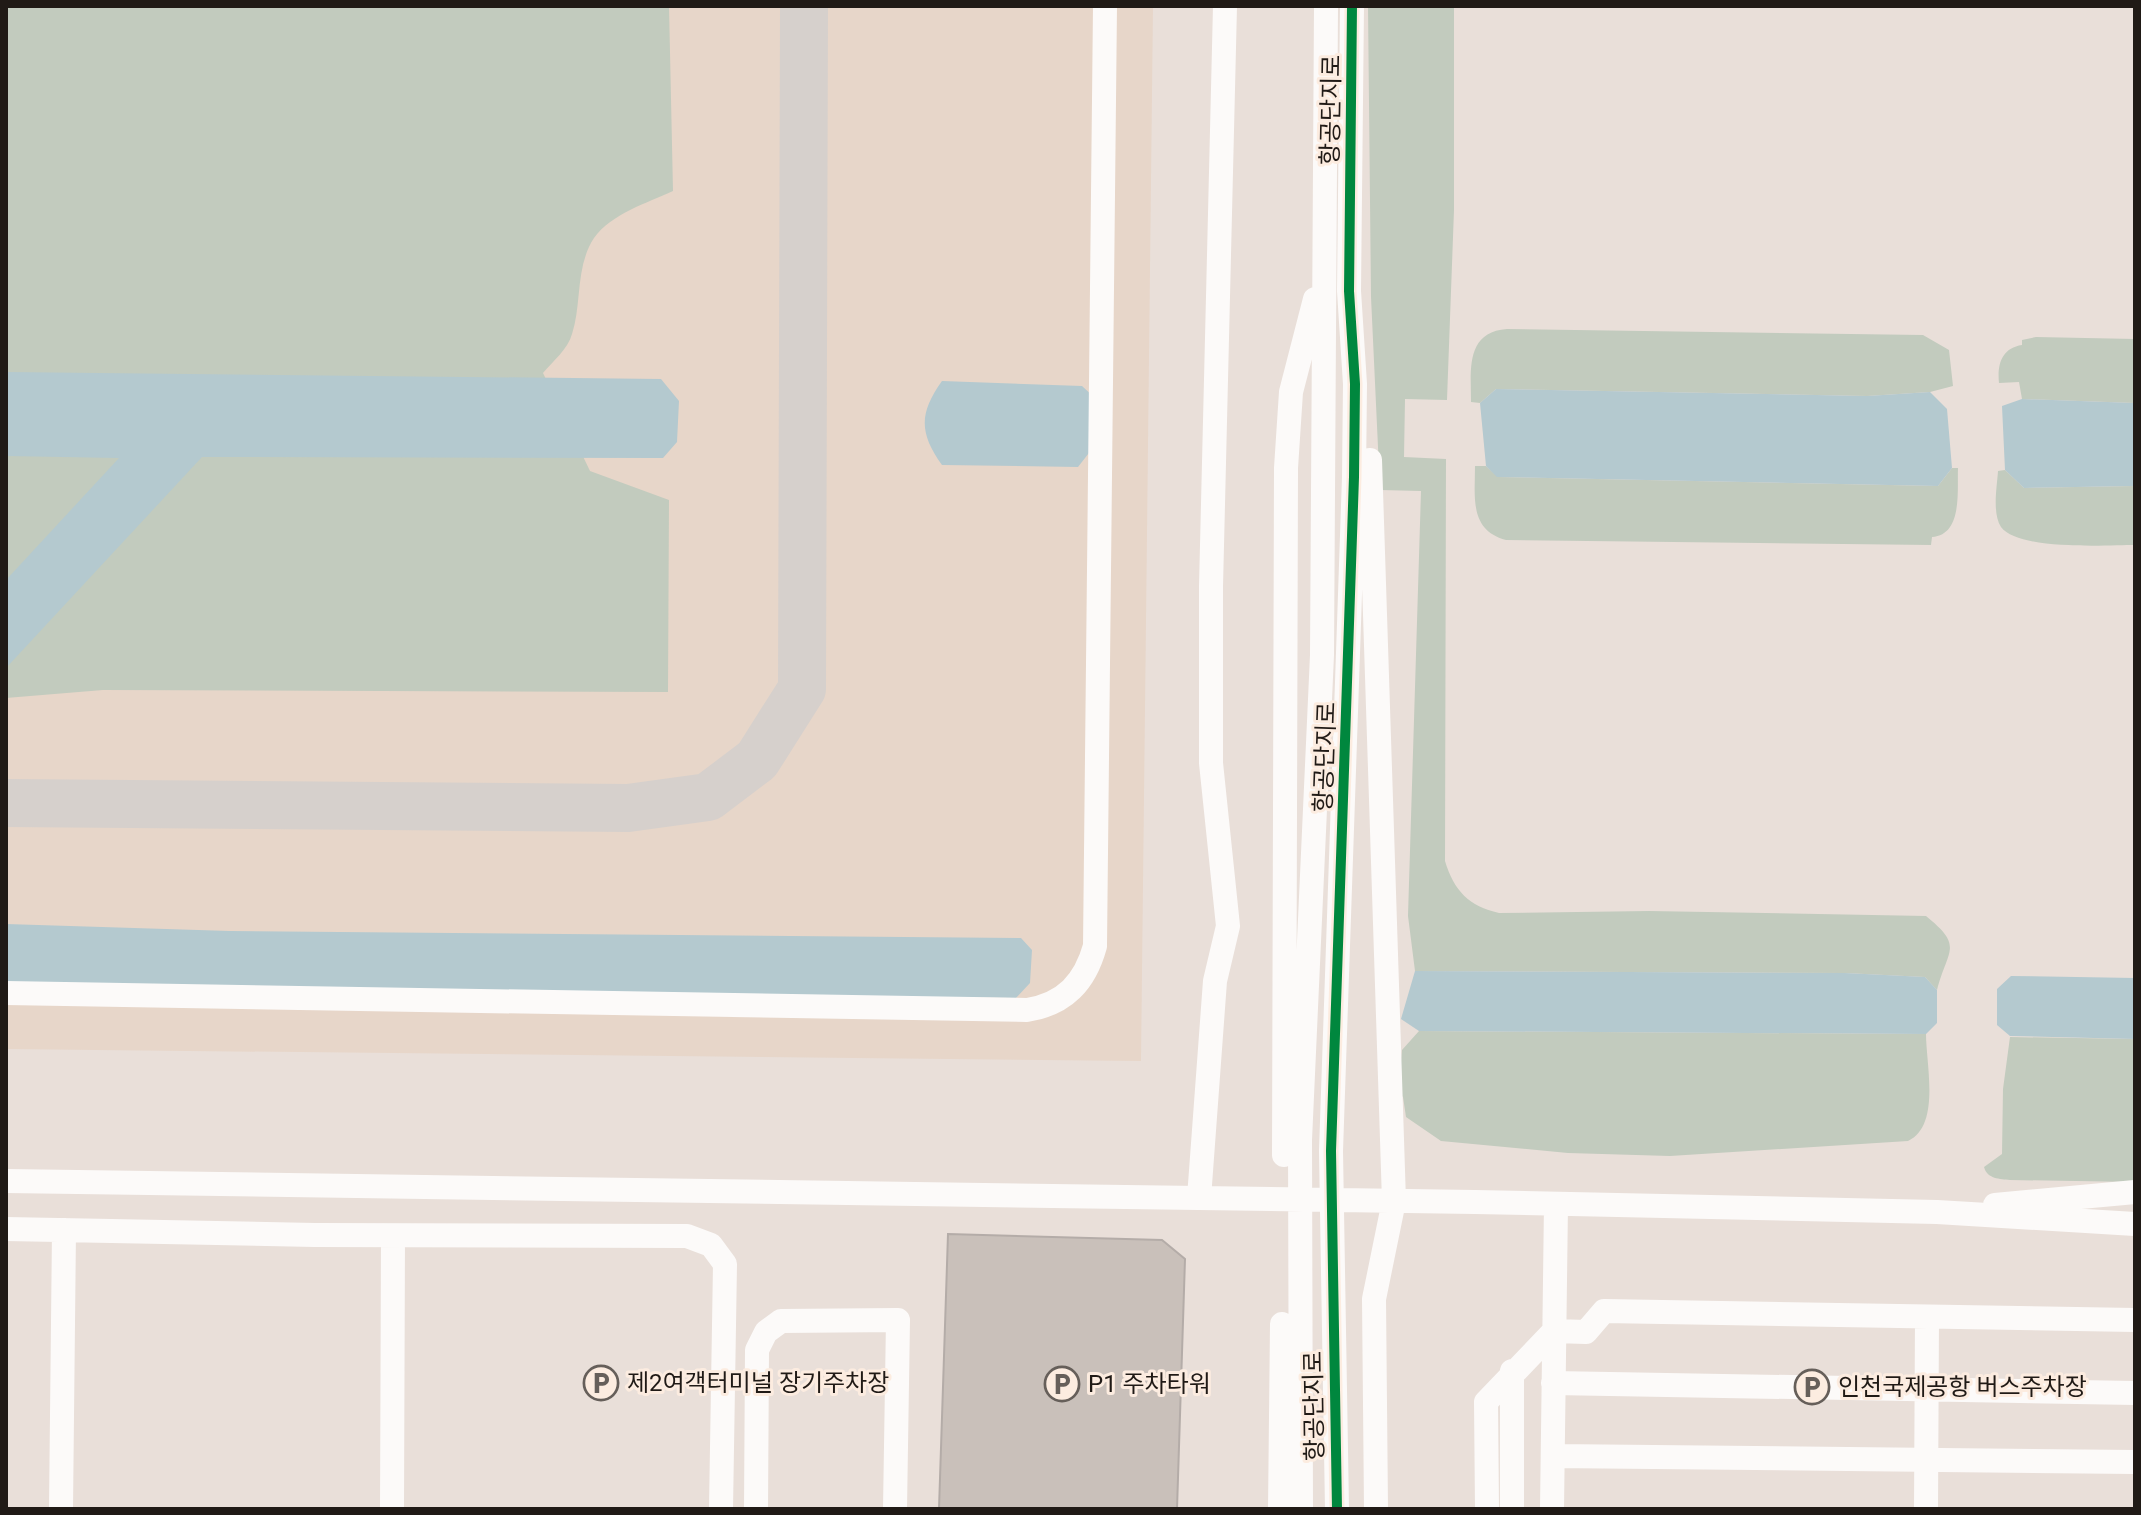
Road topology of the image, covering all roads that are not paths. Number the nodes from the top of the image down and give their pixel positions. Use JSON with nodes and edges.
{"nodes":[{"id":1,"x":1105,"y":6,"type":"edge"},
{"id":2,"x":1225,"y":6,"type":"edge"},
{"id":3,"x":1326,"y":6,"type":"edge"},
{"id":4,"x":1352,"y":6,"type":"edge"},
{"id":5,"x":1322,"y":269,"type":"junction"},
{"id":6,"x":1362,"y":477,"type":"junction"},
{"id":7,"x":6,"y":993,"type":"edge"},
{"id":8,"x":6,"y":1181,"type":"edge"},
{"id":9,"x":2135,"y":1192,"type":"edge"},
{"id":10,"x":1199,"y":1198,"type":"junction"},
{"id":11,"x":1284,"y":1200,"type":"junction"},
{"id":12,"x":1394,"y":1201,"type":"junction"},
{"id":13,"x":1556,"y":1204,"type":"junction"},
{"id":14,"x":1937,"y":1212,"type":"junction"},
{"id":15,"x":2135,"y":1224,"type":"edge"},
{"id":16,"x":6,"y":1229,"type":"edge"},
{"id":17,"x":64,"y":1230,"type":"junction"},
{"id":18,"x":393,"y":1236,"type":"junction"},
{"id":19,"x":1927,"y":1317,"type":"junction"},
{"id":20,"x":2135,"y":1320,"type":"edge"},
{"id":21,"x":1554,"y":1331,"type":"junction"},
{"id":22,"x":1512,"y":1371,"type":"junction"},
{"id":23,"x":1553,"y":1383,"type":"junction"},
{"id":24,"x":1926,"y":1389,"type":"junction"},
{"id":25,"x":2135,"y":1393,"type":"edge"},
{"id":26,"x":1553,"y":1456,"type":"junction"},
{"id":27,"x":1926,"y":1460,"type":"junction"},
{"id":28,"x":2135,"y":1462,"type":"edge"},
{"id":29,"x":61,"y":1509,"type":"edge"},
{"id":30,"x":392,"y":1509,"type":"edge"},
{"id":31,"x":721,"y":1509,"type":"edge"},
{"id":32,"x":756,"y":1509,"type":"edge"},
{"id":33,"x":895,"y":1509,"type":"edge"},
{"id":34,"x":1280,"y":1509,"type":"edge"},
{"id":35,"x":1301,"y":1509,"type":"edge"},
{"id":36,"x":1337,"y":1509,"type":"edge"},
{"id":37,"x":1376,"y":1509,"type":"edge"},
{"id":38,"x":1487,"y":1509,"type":"edge"},
{"id":39,"x":1512,"y":1509,"type":"edge"},
{"id":40,"x":1552,"y":1509,"type":"edge"},
{"id":41,"x":1926,"y":1509,"type":"edge"}],
"edges":[{"from":1,"to":7,"type":"street"},
{"from":2,"to":10,"type":"street"},
{"from":3,"to":5,"type":"street","name":"항공단지로"},
{"from":4,"to":6,"type":"street","name":"항공단지로"},
{"from":5,"to":11,"type":"street"},
{"from":5,"to":35,"type":"street","name":"항공단지로"},
{"from":6,"to":12,"type":"street"},
{"from":6,"to":36,"type":"street","name":"항공단지로"},
{"from":8,"to":10,"type":"street"},
{"from":9,"to":14,"type":"street"},
{"from":10,"to":11,"type":"street"},
{"from":11,"to":12,"type":"street"},
{"from":11,"to":34,"type":"street"},
{"from":12,"to":13,"type":"street"},
{"from":12,"to":37,"type":"street"},
{"from":13,"to":14,"type":"street"},
{"from":13,"to":21,"type":"street"},
{"from":14,"to":15,"type":"street"},
{"from":16,"to":17,"type":"street"},
{"from":17,"to":18,"type":"street"},
{"from":17,"to":29,"type":"street"},
{"from":18,"to":30,"type":"street"},
{"from":18,"to":31,"type":"street"},
{"from":19,"to":20,"type":"street"},
{"from":19,"to":21,"type":"street"},
{"from":19,"to":24,"type":"street"},
{"from":21,"to":22,"type":"street"},
{"from":21,"to":23,"type":"street"},
{"from":22,"to":38,"type":"street"},
{"from":22,"to":39,"type":"street"},
{"from":23,"to":24,"type":"street"},
{"from":23,"to":26,"type":"street"},
{"from":24,"to":25,"type":"street"},
{"from":24,"to":27,"type":"street"},
{"from":26,"to":27,"type":"street"},
{"from":26,"to":40,"type":"street"},
{"from":27,"to":28,"type":"street"},
{"from":27,"to":41,"type":"street"},
{"from":32,"to":33,"type":"street"}]}
